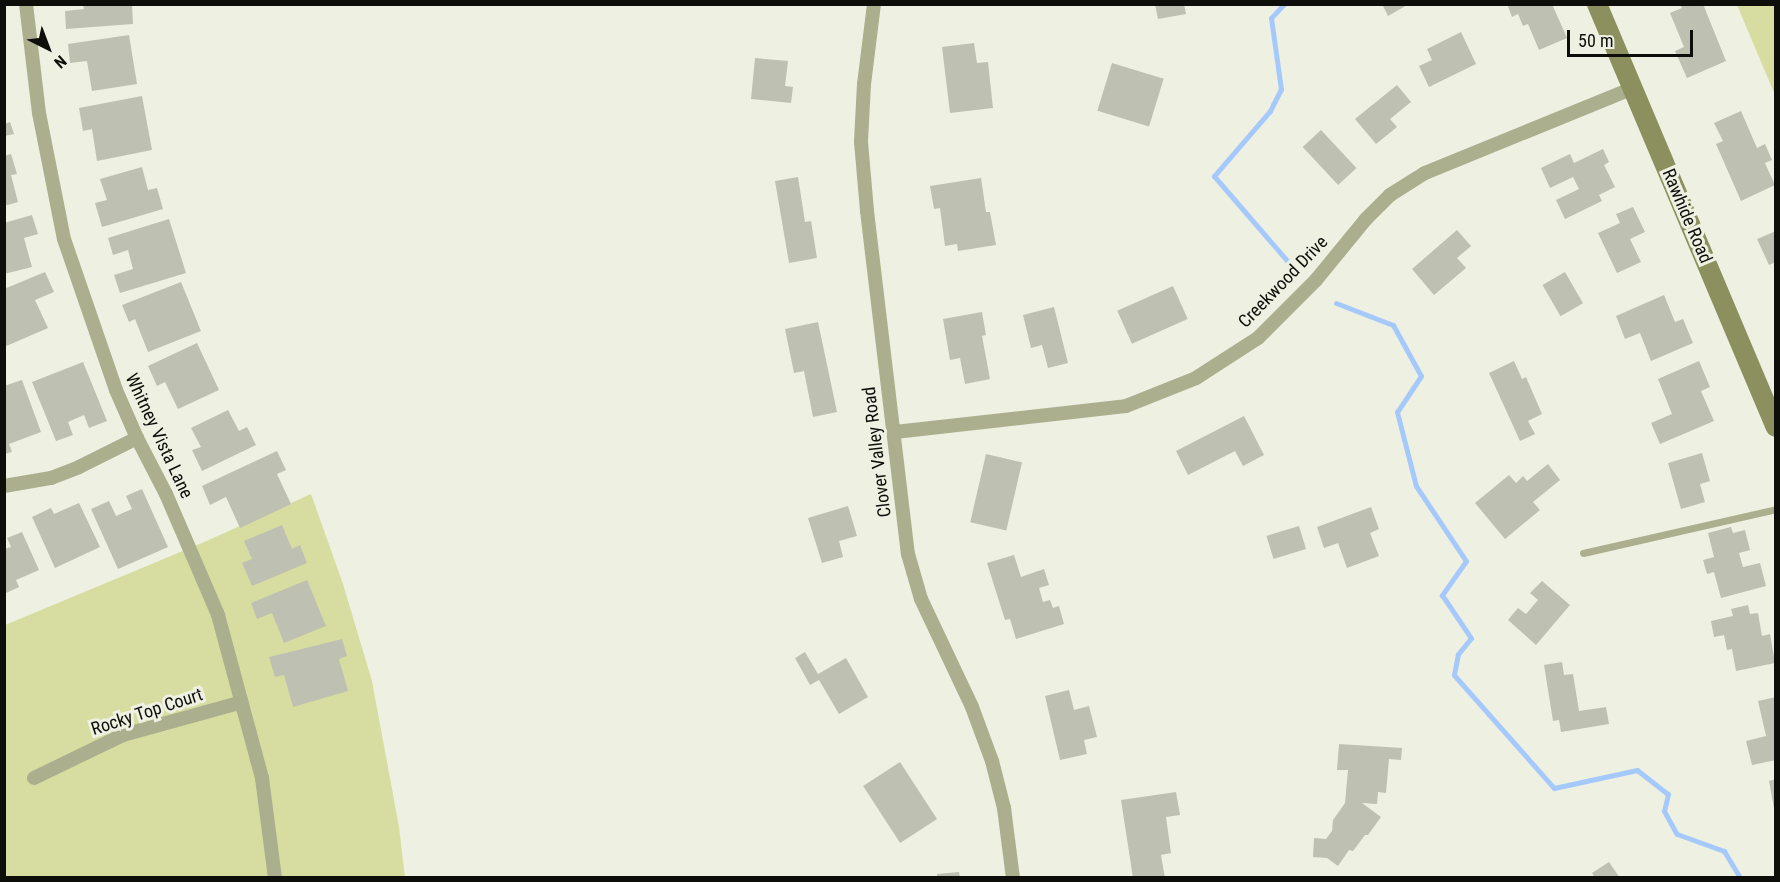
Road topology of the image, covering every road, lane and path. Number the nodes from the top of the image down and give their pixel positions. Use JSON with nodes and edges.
{"nodes":[{"id":1,"x":26,"y":4,"type":"edge"},
{"id":2,"x":874,"y":4,"type":"edge"},
{"id":3,"x":1597,"y":4,"type":"edge"},
{"id":4,"x":1633,"y":88,"type":"junction"},
{"id":5,"x":1776,"y":427,"type":"edge"},
{"id":6,"x":895,"y":432,"type":"junction"},
{"id":7,"x":137,"y":438,"type":"junction"},
{"id":8,"x":4,"y":486,"type":"edge"},
{"id":9,"x":1776,"y":509,"type":"edge"},
{"id":10,"x":1583,"y":553,"type":"dead end"},
{"id":11,"x":242,"y":702,"type":"junction"},
{"id":12,"x":34,"y":778,"type":"dead end"},
{"id":13,"x":275,"y":878,"type":"edge"},
{"id":14,"x":1013,"y":878,"type":"edge"}],
"edges":[{"from":1,"to":7,"type":"street","name":"Whitney Vista Lane"},
{"from":2,"to":6,"type":"street","name":"Clover Valley Road"},
{"from":3,"to":4,"type":"street","name":"Rawhide Road"},
{"from":4,"to":5,"type":"street","name":"Rawhide Road"},
{"from":4,"to":6,"type":"street","name":"Creekwood Drive"},
{"from":6,"to":14,"type":"street","name":"Clover Valley Road"},
{"from":7,"to":8,"type":"street"},
{"from":7,"to":11,"type":"street","name":"Whitney Vista Lane"},
{"from":9,"to":10,"type":"lane"},
{"from":11,"to":12,"type":"street","name":"Rocky Top Court"},
{"from":11,"to":13,"type":"street","name":"Whitney Vista Lane"}]}
